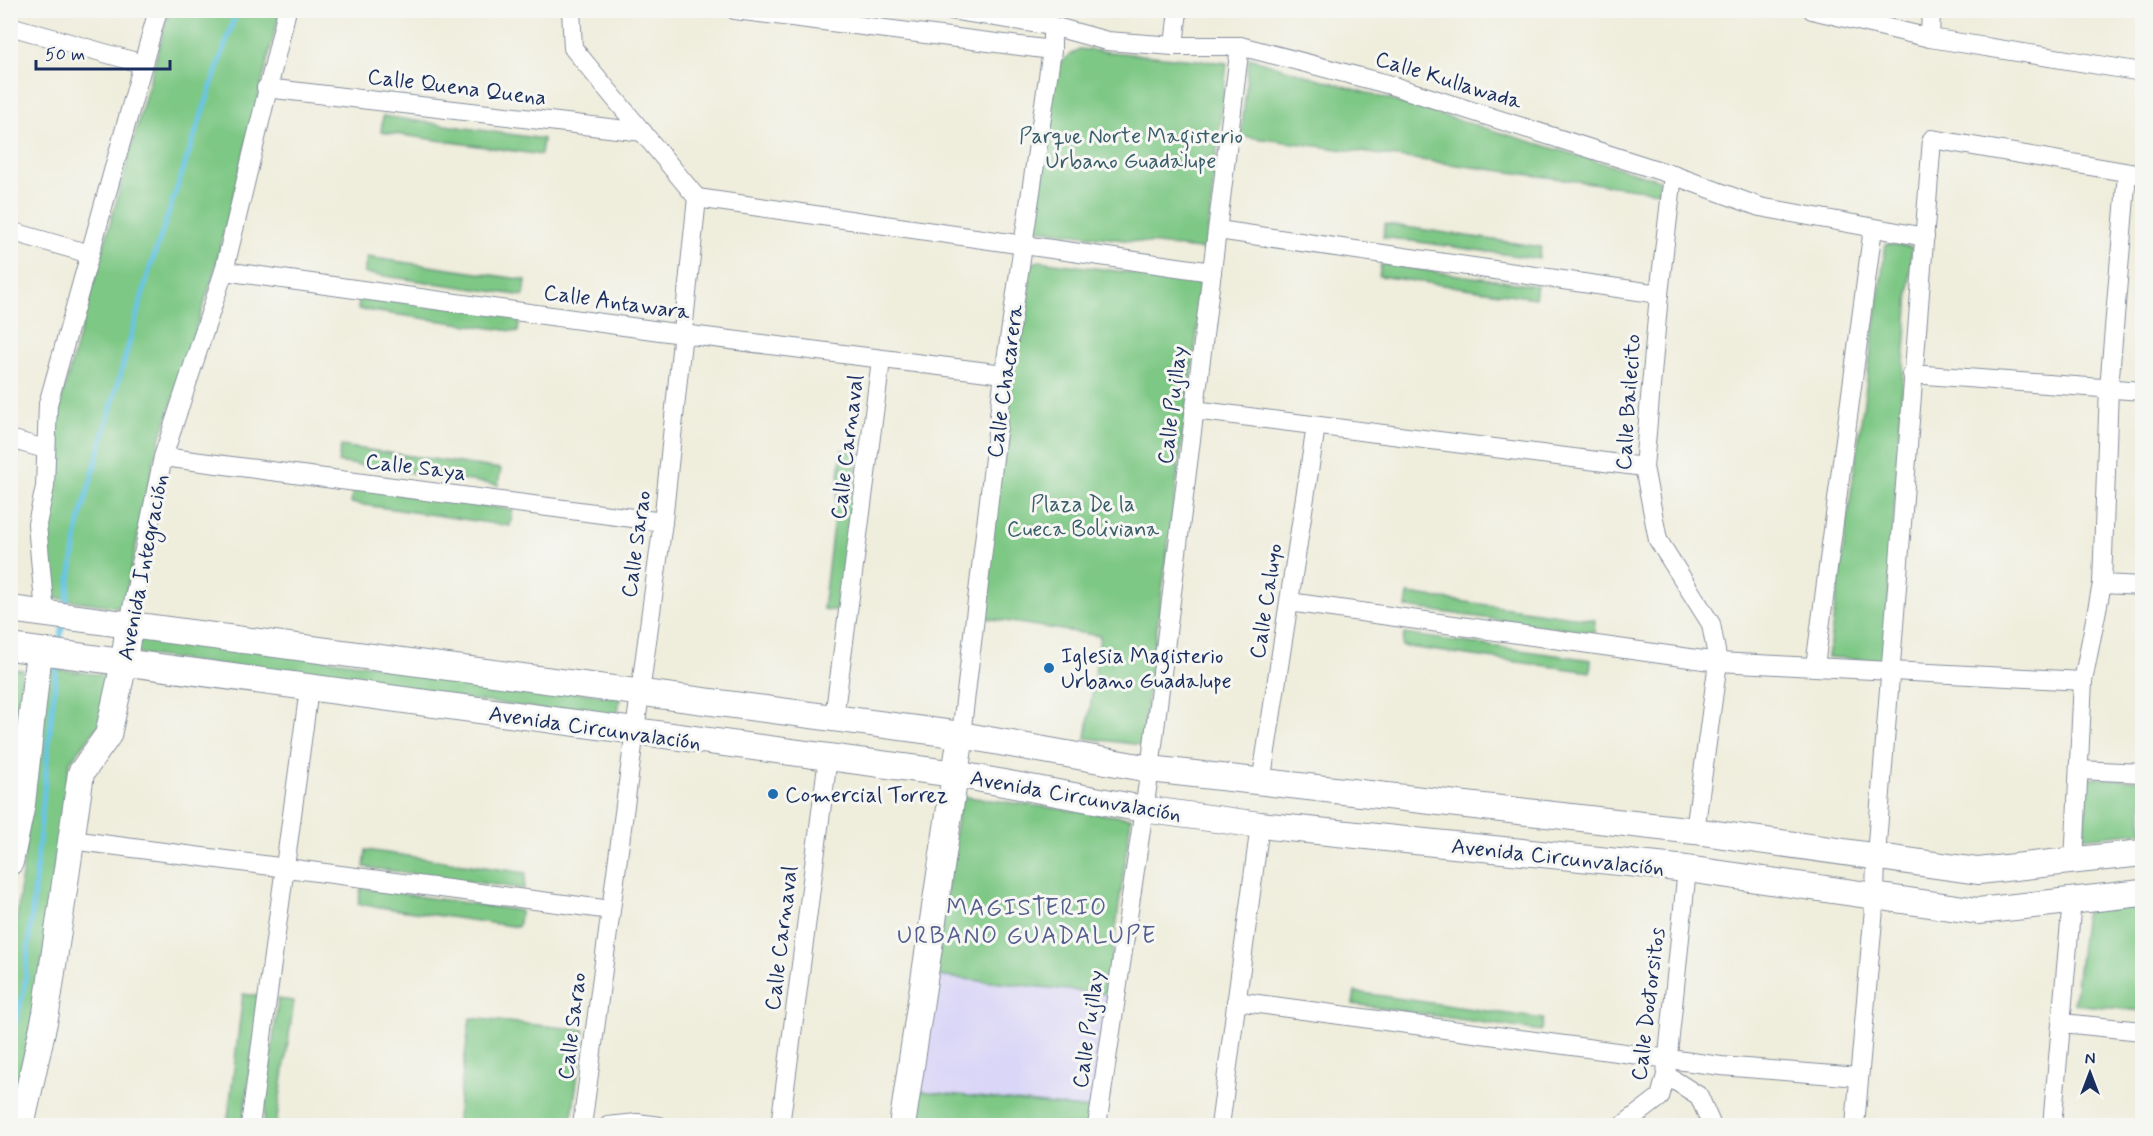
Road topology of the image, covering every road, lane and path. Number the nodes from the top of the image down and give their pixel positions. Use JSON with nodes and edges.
{"nodes":[{"id":1,"x":158,"y":10,"type":"edge"},
{"id":2,"x":287,"y":10,"type":"edge"},
{"id":3,"x":571,"y":10,"type":"edge"},
{"id":4,"x":735,"y":10,"type":"edge"},
{"id":5,"x":951,"y":10,"type":"edge"},
{"id":6,"x":1178,"y":10,"type":"edge"},
{"id":7,"x":1812,"y":10,"type":"edge"},
{"id":8,"x":1931,"y":10,"type":"edge"},
{"id":9,"x":10,"y":26,"type":"edge"},
{"id":10,"x":1052,"y":26,"type":"junction"},
{"id":11,"x":1930,"y":38,"type":"junction"},
{"id":12,"x":1174,"y":46,"type":"junction"},
{"id":13,"x":1240,"y":46,"type":"junction"},
{"id":14,"x":1052,"y":50,"type":"junction"},
{"id":15,"x":143,"y":63,"type":"junction"},
{"id":16,"x":2142,"y":72,"type":"edge"},
{"id":17,"x":266,"y":88,"type":"junction"},
{"id":18,"x":643,"y":132,"type":"junction"},
{"id":19,"x":2135,"y":174,"type":"edge"},
{"id":20,"x":1673,"y":175,"type":"junction"},
{"id":21,"x":697,"y":198,"type":"junction"},
{"id":22,"x":1874,"y":228,"type":"junction"},
{"id":23,"x":1218,"y":230,"type":"junction"},
{"id":24,"x":10,"y":231,"type":"edge"},
{"id":25,"x":1925,"y":237,"type":"junction"},
{"id":26,"x":1024,"y":245,"type":"junction"},
{"id":27,"x":90,"y":254,"type":"junction"},
{"id":28,"x":224,"y":271,"type":"junction"},
{"id":29,"x":1212,"y":272,"type":"junction"},
{"id":30,"x":1659,"y":294,"type":"junction"},
{"id":31,"x":682,"y":334,"type":"junction"},
{"id":32,"x":881,"y":360,"type":"junction"},
{"id":33,"x":1004,"y":374,"type":"junction"},
{"id":34,"x":1912,"y":374,"type":"junction"},
{"id":35,"x":2109,"y":388,"type":"junction"},
{"id":36,"x":2142,"y":391,"type":"edge"},
{"id":37,"x":1194,"y":410,"type":"junction"},
{"id":38,"x":1316,"y":426,"type":"junction"},
{"id":39,"x":10,"y":439,"type":"edge"},
{"id":40,"x":45,"y":449,"type":"junction"},
{"id":41,"x":164,"y":457,"type":"junction"},
{"id":42,"x":1644,"y":467,"type":"junction"},
{"id":43,"x":663,"y":522,"type":"junction"},
{"id":44,"x":2102,"y":584,"type":"junction"},
{"id":45,"x":2142,"y":586,"type":"edge"},
{"id":46,"x":1289,"y":602,"type":"junction"},
{"id":47,"x":10,"y":609,"type":"edge"},
{"id":48,"x":59,"y":615,"type":"junction"},
{"id":49,"x":129,"y":623,"type":"junction"},
{"id":50,"x":10,"y":647,"type":"edge"},
{"id":51,"x":54,"y":653,"type":"junction"},
{"id":52,"x":1718,"y":662,"type":"junction"},
{"id":53,"x":124,"y":663,"type":"junction"},
{"id":54,"x":1815,"y":666,"type":"junction"},
{"id":55,"x":1892,"y":673,"type":"junction"},
{"id":56,"x":2083,"y":681,"type":"junction"},
{"id":57,"x":309,"y":689,"type":"junction"},
{"id":58,"x":638,"y":692,"type":"junction"},
{"id":59,"x":834,"y":718,"type":"junction"},
{"id":60,"x":634,"y":732,"type":"junction"},
{"id":61,"x":961,"y":735,"type":"junction"},
{"id":62,"x":828,"y":758,"type":"junction"},
{"id":63,"x":1150,"y":769,"type":"junction"},
{"id":64,"x":2079,"y":771,"type":"junction"},
{"id":65,"x":2142,"y":773,"type":"edge"},
{"id":66,"x":955,"y":774,"type":"junction"},
{"id":67,"x":1261,"y":783,"type":"junction"},
{"id":68,"x":1143,"y":809,"type":"junction"},
{"id":69,"x":1260,"y":825,"type":"junction"},
{"id":70,"x":1695,"y":831,"type":"junction"},
{"id":71,"x":71,"y":840,"type":"junction"},
{"id":72,"x":2142,"y":853,"type":"edge"},
{"id":73,"x":1876,"y":856,"type":"junction"},
{"id":74,"x":10,"y":862,"type":"edge"},
{"id":75,"x":2074,"y":862,"type":"junction"},
{"id":76,"x":285,"y":868,"type":"junction"},
{"id":77,"x":1687,"y":869,"type":"junction"},
{"id":78,"x":2142,"y":892,"type":"edge"},
{"id":79,"x":1875,"y":897,"type":"junction"},
{"id":80,"x":2072,"y":900,"type":"junction"},
{"id":81,"x":611,"y":910,"type":"junction"},
{"id":82,"x":1236,"y":1001,"type":"junction"},
{"id":83,"x":2062,"y":1023,"type":"junction"},
{"id":84,"x":2142,"y":1031,"type":"edge"},
{"id":85,"x":1666,"y":1067,"type":"junction"},
{"id":86,"x":1859,"y":1077,"type":"junction"},
{"id":87,"x":21,"y":1125,"type":"edge"},
{"id":88,"x":250,"y":1125,"type":"edge"},
{"id":89,"x":582,"y":1125,"type":"edge"},
{"id":90,"x":608,"y":1125,"type":"edge"},
{"id":91,"x":660,"y":1125,"type":"edge"},
{"id":92,"x":780,"y":1125,"type":"edge"},
{"id":93,"x":902,"y":1125,"type":"edge"},
{"id":94,"x":1097,"y":1125,"type":"edge"},
{"id":95,"x":1220,"y":1125,"type":"edge"},
{"id":96,"x":1622,"y":1125,"type":"edge"},
{"id":97,"x":1712,"y":1125,"type":"edge"},
{"id":98,"x":1855,"y":1125,"type":"edge"},
{"id":99,"x":2052,"y":1125,"type":"edge"}],
"edges":[{"from":1,"to":15,"type":"street"},
{"from":2,"to":17,"type":"street","name":"Avenida Integración"},
{"from":3,"to":18,"type":"street"},
{"from":4,"to":14,"type":"street"},
{"from":5,"to":10,"type":"street","name":"Calle Kullawada"},
{"from":6,"to":12,"type":"street"},
{"from":7,"to":11,"type":"street"},
{"from":8,"to":11,"type":"street"},
{"from":9,"to":15,"type":"street"},
{"from":10,"to":12,"type":"street","name":"Calle Kullawada"},
{"from":10,"to":14,"type":"street","name":"Calle Chacarera"},
{"from":11,"to":16,"type":"street"},
{"from":12,"to":13,"type":"street","name":"Calle Kullawada"},
{"from":13,"to":20,"type":"street","name":"Calle Kullawada"},
{"from":13,"to":23,"type":"street","name":"Calle Pujllay"},
{"from":14,"to":26,"type":"street","name":"Calle Chacarera"},
{"from":15,"to":27,"type":"street"},
{"from":17,"to":18,"type":"street","name":"Calle Quena Quena"},
{"from":17,"to":28,"type":"street","name":"Avenida Integración"},
{"from":18,"to":21,"type":"street"},
{"from":19,"to":25,"type":"street"},
{"from":19,"to":35,"type":"street"},
{"from":20,"to":22,"type":"street","name":"Calle Kullawada"},
{"from":20,"to":30,"type":"street","name":"Calle Bailecito"},
{"from":21,"to":26,"type":"street"},
{"from":21,"to":31,"type":"street","name":"Calle Sarao"},
{"from":22,"to":25,"type":"street","name":"Calle Kullawada"},
{"from":22,"to":54,"type":"street"},
{"from":23,"to":29,"type":"street","name":"Calle Pujllay"},
{"from":23,"to":30,"type":"street"},
{"from":24,"to":27,"type":"street"},
{"from":25,"to":34,"type":"street"},
{"from":26,"to":29,"type":"street"},
{"from":26,"to":33,"type":"street","name":"Calle Chacarera"},
{"from":27,"to":40,"type":"street"},
{"from":28,"to":31,"type":"street","name":"Calle Antawara"},
{"from":28,"to":41,"type":"street","name":"Avenida Integración"},
{"from":29,"to":37,"type":"street","name":"Calle Pujllay"},
{"from":30,"to":42,"type":"street","name":"Calle Bailecito"},
{"from":31,"to":32,"type":"street","name":"Calle Antawara"},
{"from":31,"to":43,"type":"street","name":"Calle Sarao"},
{"from":32,"to":33,"type":"street","name":"Calle Antawara"},
{"from":32,"to":59,"type":"street","name":"Calle Carnaval"},
{"from":33,"to":61,"type":"street","name":"Calle Chacarera"},
{"from":34,"to":35,"type":"street"},
{"from":34,"to":55,"type":"street"},
{"from":35,"to":36,"type":"street"},
{"from":35,"to":44,"type":"street"},
{"from":37,"to":38,"type":"street"},
{"from":37,"to":63,"type":"street","name":"Calle Pujllay"},
{"from":38,"to":42,"type":"street"},
{"from":38,"to":46,"type":"street","name":"Calle Caluyo"},
{"from":39,"to":40,"type":"street"},
{"from":40,"to":48,"type":"street"},
{"from":41,"to":43,"type":"street","name":"Calle Saya"},
{"from":41,"to":49,"type":"street","name":"Avenida Integración"},
{"from":42,"to":52,"type":"street","name":"Calle Bailecito"},
{"from":43,"to":58,"type":"street","name":"Calle Sarao"},
{"from":44,"to":45,"type":"street"},
{"from":44,"to":56,"type":"street"},
{"from":46,"to":52,"type":"street"},
{"from":46,"to":67,"type":"street","name":"Calle Caluyo"},
{"from":47,"to":48,"type":"main road","name":"Avenida Circunvalación"},
{"from":48,"to":49,"type":"main road","name":"Avenida Circunvalación"},
{"from":49,"to":53,"type":"main road","name":"Avenida Integración"},
{"from":49,"to":58,"type":"main road","name":"Avenida Circunvalación"},
{"from":50,"to":51,"type":"main road","name":"Avenida Circunvalación"},
{"from":51,"to":53,"type":"main road","name":"Avenida Circunvalación"},
{"from":51,"to":74,"type":"main road"},
{"from":52,"to":54,"type":"street"},
{"from":52,"to":70,"type":"street","name":"Calle Bailecito"},
{"from":53,"to":57,"type":"main road","name":"Avenida Circunvalación"},
{"from":53,"to":71,"type":"main road","name":"Avenida Integración"},
{"from":54,"to":55,"type":"street"},
{"from":55,"to":56,"type":"street"},
{"from":55,"to":73,"type":"street"},
{"from":56,"to":64,"type":"street"},
{"from":57,"to":60,"type":"main road","name":"Avenida Circunvalación"},
{"from":57,"to":76,"type":"street"},
{"from":58,"to":59,"type":"main road","name":"Avenida Circunvalación"},
{"from":58,"to":60,"type":"street","name":"Calle Sarao"},
{"from":59,"to":61,"type":"main road","name":"Avenida Circunvalación"},
{"from":60,"to":62,"type":"main road","name":"Avenida Circunvalación"},
{"from":60,"to":81,"type":"street","name":"Calle Sarao"},
{"from":61,"to":63,"type":"main road","name":"Avenida Circunvalación"},
{"from":61,"to":66,"type":"main road"},
{"from":62,"to":66,"type":"main road","name":"Avenida Circunvalación"},
{"from":62,"to":92,"type":"street","name":"Calle Carnaval"},
{"from":63,"to":67,"type":"main road","name":"Avenida Circunvalación"},
{"from":63,"to":68,"type":"street","name":"Calle Pujllay"},
{"from":64,"to":65,"type":"street"},
{"from":64,"to":75,"type":"street"},
{"from":66,"to":68,"type":"main road","name":"Avenida Circunvalación"},
{"from":66,"to":93,"type":"main road"},
{"from":67,"to":70,"type":"main road","name":"Avenida Circunvalación"},
{"from":68,"to":69,"type":"main road","name":"Avenida Circunvalación"},
{"from":68,"to":94,"type":"street","name":"Calle Pujllay"},
{"from":69,"to":77,"type":"main road","name":"Avenida Circunvalación"},
{"from":69,"to":82,"type":"street"},
{"from":70,"to":73,"type":"main road","name":"Avenida Circunvalación"},
{"from":71,"to":76,"type":"street"},
{"from":71,"to":87,"type":"main road","name":"Avenida Integración"},
{"from":72,"to":75,"type":"main road","name":"Avenida Circunvalación"},
{"from":73,"to":75,"type":"main road","name":"Avenida Circunvalación"},
{"from":73,"to":79,"type":"street"},
{"from":76,"to":81,"type":"street"},
{"from":76,"to":88,"type":"street"},
{"from":77,"to":79,"type":"main road","name":"Avenida Circunvalación"},
{"from":77,"to":85,"type":"street","name":"Calle Doctorsitos"},
{"from":78,"to":80,"type":"main road","name":"Avenida Circunvalación"},
{"from":79,"to":80,"type":"main road","name":"Avenida Circunvalación"},
{"from":79,"to":86,"type":"street"},
{"from":80,"to":83,"type":"street"},
{"from":81,"to":89,"type":"street","name":"Calle Sarao"},
{"from":82,"to":85,"type":"street"},
{"from":82,"to":95,"type":"street"},
{"from":83,"to":84,"type":"street"},
{"from":83,"to":99,"type":"street"},
{"from":85,"to":86,"type":"street"},
{"from":85,"to":96,"type":"street","name":"Calle Doctorsitos"},
{"from":85,"to":97,"type":"street"},
{"from":86,"to":98,"type":"street"},
{"from":90,"to":91,"type":"street"}]}
